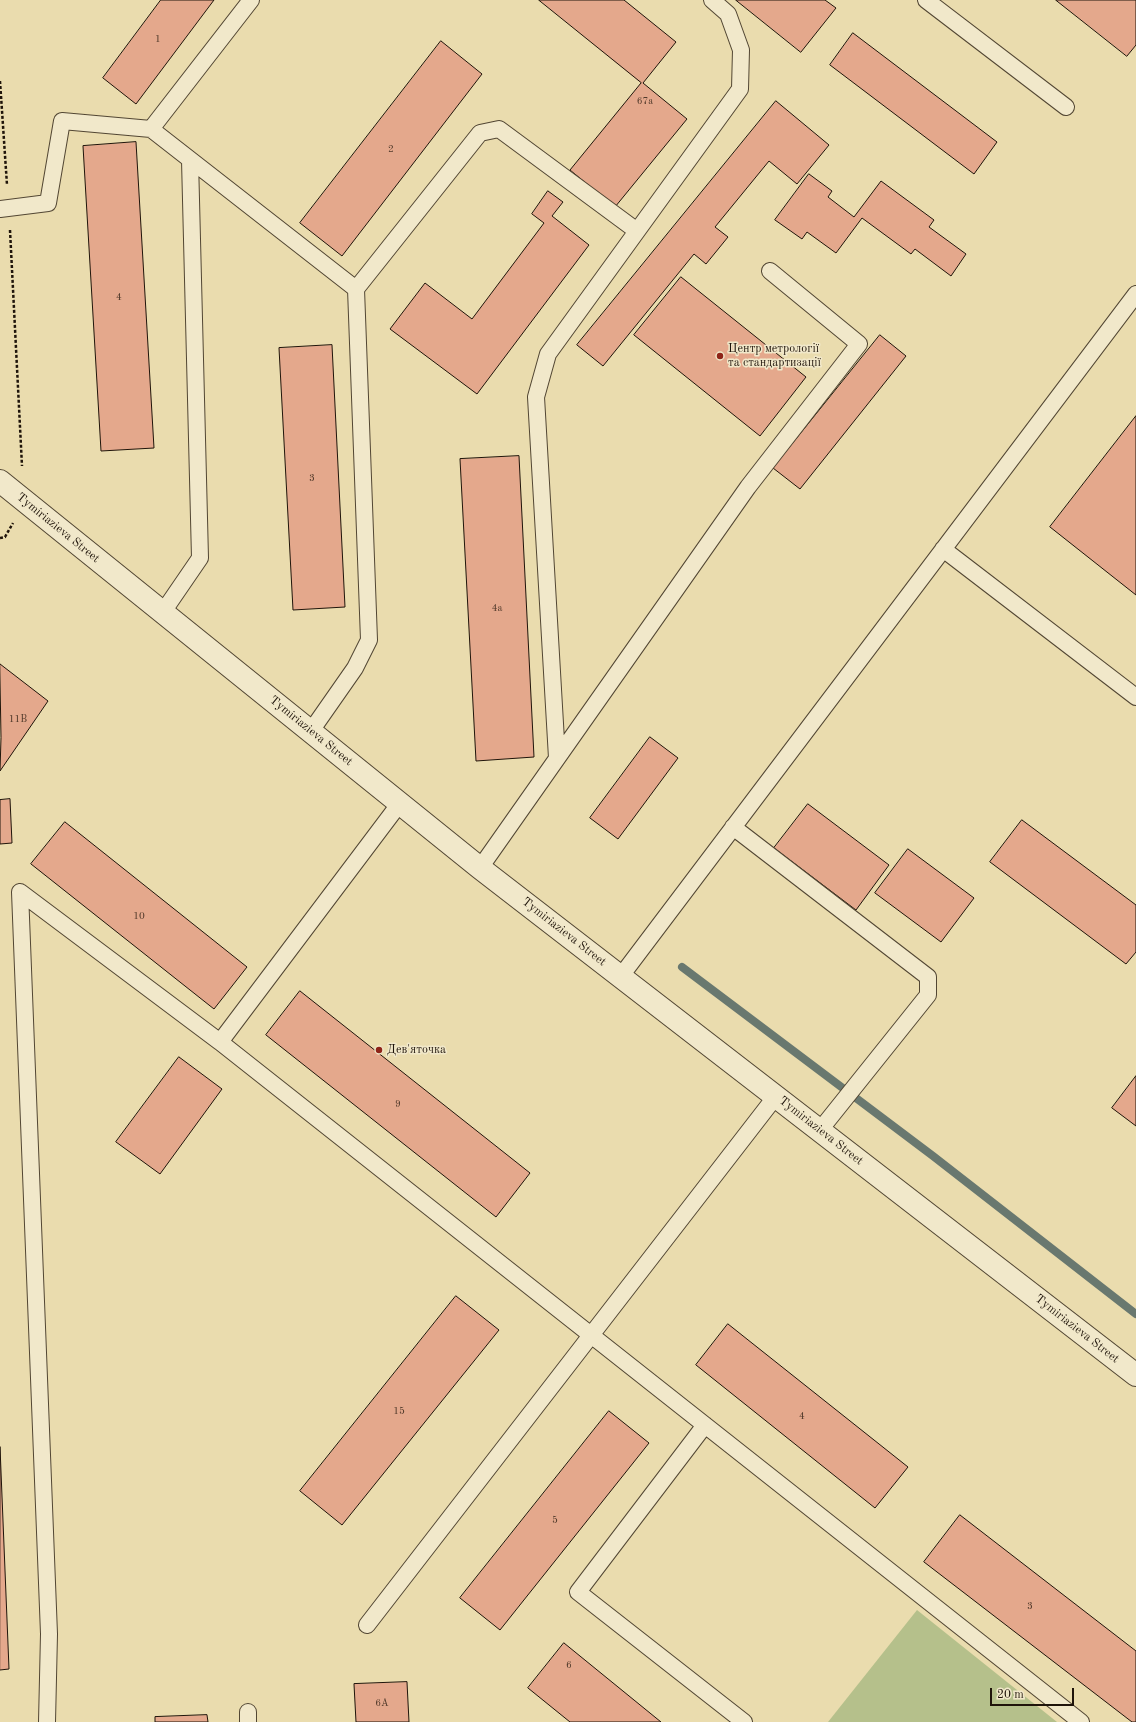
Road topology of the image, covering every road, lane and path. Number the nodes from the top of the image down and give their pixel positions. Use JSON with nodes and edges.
{"nodes":[{"id":1,"x":251,"y":0,"type":"edge"},
{"id":2,"x":712,"y":0,"type":"edge"},
{"id":3,"x":926,"y":0,"type":"edge"},
{"id":4,"x":0,"y":81,"type":"edge"},
{"id":5,"x":1066,"y":107,"type":"dead end"},
{"id":6,"x":151,"y":129,"type":"junction"},
{"id":7,"x":190,"y":160,"type":"junction"},
{"id":8,"x":4,"y":209,"type":"edge"},
{"id":9,"x":637,"y":231,"type":"junction"},
{"id":10,"x":770,"y":271,"type":"dead end"},
{"id":11,"x":356,"y":289,"type":"junction"},
{"id":12,"x":1136,"y":294,"type":"edge"},
{"id":13,"x":0,"y":481,"type":"edge"},
{"id":14,"x":24,"y":500,"type":"junction"},
{"id":15,"x":0,"y":538,"type":"edge"},
{"id":16,"x":943,"y":549,"type":"junction"},
{"id":17,"x":163,"y":612,"type":"junction"},
{"id":18,"x":1136,"y":697,"type":"edge"},
{"id":19,"x":311,"y":731,"type":"junction"},
{"id":20,"x":557,"y":758,"type":"junction"},
{"id":21,"x":400,"y":803,"type":"junction"},
{"id":22,"x":733,"y":828,"type":"junction"},
{"id":23,"x":480,"y":868,"type":"junction"},
{"id":24,"x":621,"y":976,"type":"junction"},
{"id":25,"x":220,"y":1042,"type":"junction"},
{"id":26,"x":776,"y":1096,"type":"junction"},
{"id":27,"x":820,"y":1130,"type":"junction"},
{"id":28,"x":591,"y":1335,"type":"junction"},
{"id":29,"x":1136,"y":1375,"type":"edge"},
{"id":30,"x":704,"y":1425,"type":"junction"},
{"id":31,"x":367,"y":1625,"type":"dead end"},
{"id":32,"x":47,"y":1722,"type":"edge"},
{"id":33,"x":744,"y":1722,"type":"edge"},
{"id":34,"x":1081,"y":1722,"type":"edge"}],
"edges":[{"from":1,"to":6,"type":"lane"},
{"from":2,"to":9,"type":"lane"},
{"from":3,"to":5,"type":"lane"},
{"from":4,"to":8,"type":"path"},
{"from":6,"to":7,"type":"lane"},
{"from":6,"to":8,"type":"lane"},
{"from":7,"to":11,"type":"lane"},
{"from":7,"to":17,"type":"lane"},
{"from":8,"to":14,"type":"path"},
{"from":9,"to":11,"type":"lane"},
{"from":9,"to":20,"type":"lane"},
{"from":10,"to":20,"type":"lane"},
{"from":11,"to":19,"type":"lane"},
{"from":12,"to":16,"type":"lane"},
{"from":13,"to":14,"type":"street","name":"Tymiriazieva Street"},
{"from":14,"to":15,"type":"path"},
{"from":14,"to":17,"type":"street","name":"Tymiriazieva Street"},
{"from":16,"to":18,"type":"lane"},
{"from":16,"to":22,"type":"lane"},
{"from":17,"to":19,"type":"street","name":"Tymiriazieva Street"},
{"from":19,"to":21,"type":"street","name":"Tymiriazieva Street"},
{"from":20,"to":23,"type":"lane"},
{"from":21,"to":23,"type":"street","name":"Tymiriazieva Street"},
{"from":21,"to":25,"type":"lane"},
{"from":22,"to":24,"type":"lane"},
{"from":22,"to":27,"type":"lane"},
{"from":23,"to":24,"type":"street","name":"Tymiriazieva Street"},
{"from":24,"to":26,"type":"street","name":"Tymiriazieva Street"},
{"from":25,"to":28,"type":"lane"},
{"from":25,"to":32,"type":"lane"},
{"from":26,"to":27,"type":"street","name":"Tymiriazieva Street"},
{"from":26,"to":28,"type":"lane"},
{"from":27,"to":29,"type":"street","name":"Tymiriazieva Street"},
{"from":28,"to":30,"type":"lane"},
{"from":28,"to":31,"type":"lane"},
{"from":30,"to":33,"type":"lane"},
{"from":30,"to":34,"type":"lane"}]}
